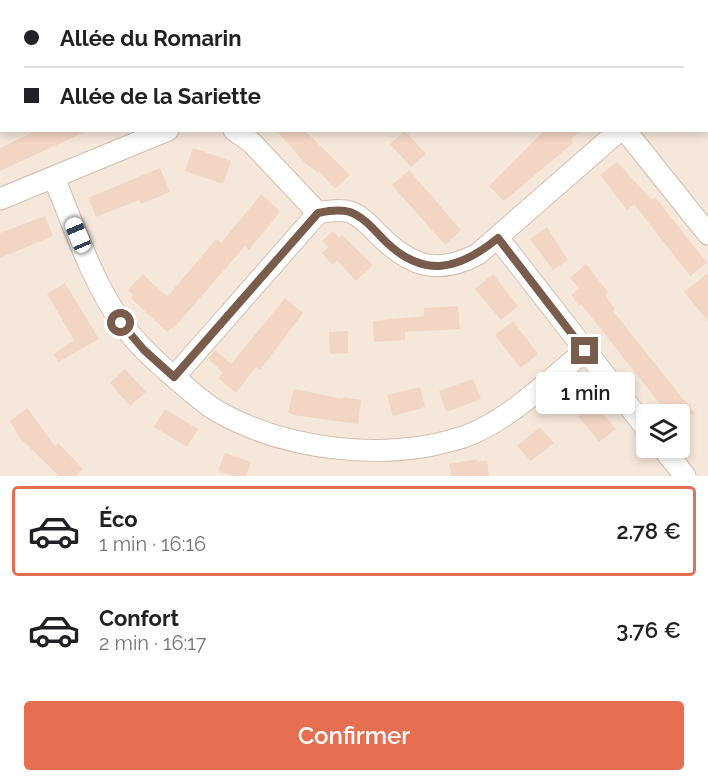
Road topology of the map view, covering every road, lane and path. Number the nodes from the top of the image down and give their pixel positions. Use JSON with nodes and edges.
{"nodes":[{"id":1,"x":163,"y":132,"type":"edge"},
{"id":2,"x":237,"y":132,"type":"edge"},
{"id":3,"x":618,"y":132,"type":"edge"},
{"id":4,"x":627,"y":132,"type":"edge"},
{"id":5,"x":54,"y":178,"type":"junction"},
{"id":6,"x":0,"y":199,"type":"edge"},
{"id":7,"x":318,"y":213,"type":"junction"},
{"id":8,"x":708,"y":234,"type":"edge"},
{"id":9,"x":498,"y":238,"type":"junction"},
{"id":10,"x":585,"y":351,"type":"junction"},
{"id":11,"x":174,"y":377,"type":"junction"},
{"id":12,"x":636,"y":415,"type":"edge"},
{"id":13,"x":671,"y":458,"type":"edge"},
{"id":14,"x":685,"y":476,"type":"edge"}],
"edges":[{"from":1,"to":5,"type":"street"},
{"from":2,"to":7,"type":"street"},
{"from":3,"to":9,"type":"street"},
{"from":4,"to":8,"type":"street"},
{"from":5,"to":6,"type":"street"},
{"from":5,"to":11,"type":"street"},
{"from":7,"to":9,"type":"street"},
{"from":7,"to":11,"type":"street"},
{"from":9,"to":10,"type":"street"},
{"from":10,"to":11,"type":"street"},
{"from":10,"to":12,"type":"street"},
{"from":13,"to":14,"type":"street"}]}
